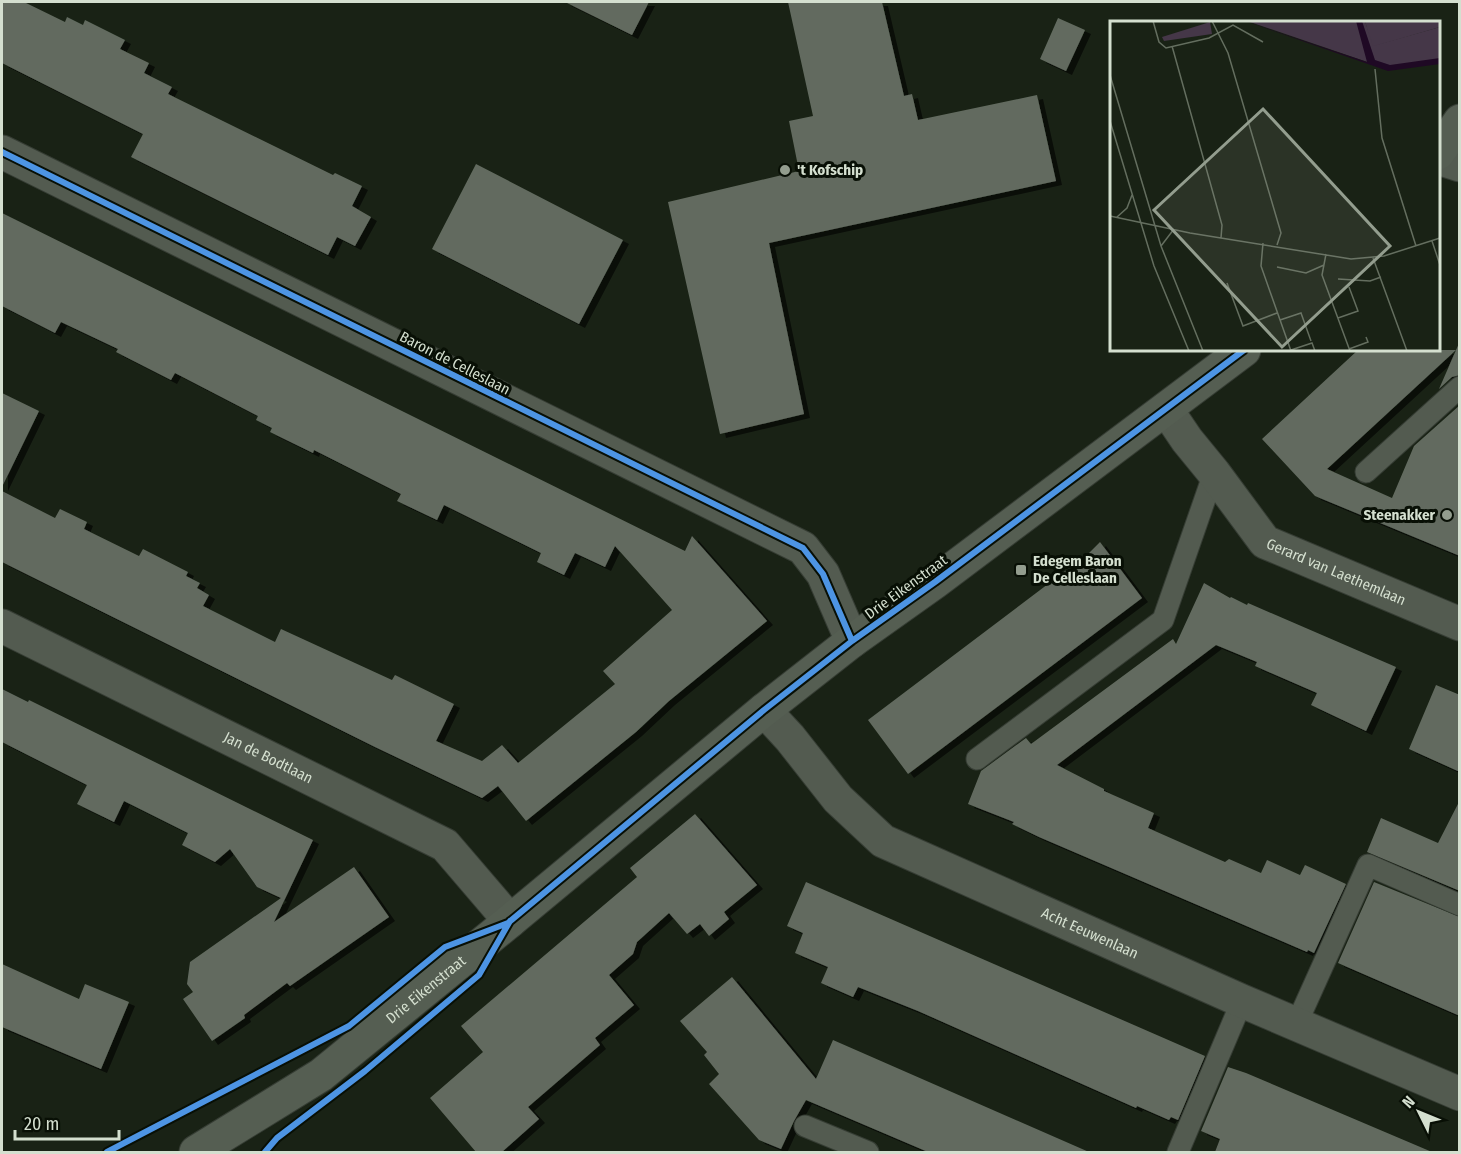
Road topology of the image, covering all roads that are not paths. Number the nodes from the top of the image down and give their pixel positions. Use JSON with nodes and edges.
{"nodes":[{"id":1,"x":1460,"y":121,"type":"edge"},
{"id":2,"x":1440,"y":150,"type":"edge"},
{"id":3,"x":2,"y":152,"type":"edge"},
{"id":4,"x":1440,"y":159,"type":"edge"},
{"id":5,"x":1460,"y":165,"type":"edge"},
{"id":6,"x":1243,"y":351,"type":"edge"},
{"id":7,"x":1460,"y":387,"type":"edge"},
{"id":8,"x":1166,"y":409,"type":"junction"},
{"id":9,"x":1366,"y":472,"type":"dead end"},
{"id":10,"x":1215,"y":473,"type":"junction"},
{"id":11,"x":1460,"y":624,"type":"edge"},
{"id":12,"x":2,"y":626,"type":"edge"},
{"id":13,"x":852,"y":641,"type":"junction"},
{"id":14,"x":764,"y":710,"type":"junction"},
{"id":15,"x":977,"y":759,"type":"dead end"},
{"id":16,"x":1460,"y":904,"type":"edge"},
{"id":17,"x":510,"y":921,"type":"junction"},
{"id":18,"x":1242,"y":1001,"type":"junction"},
{"id":19,"x":1296,"y":1024,"type":"junction"},
{"id":20,"x":1460,"y":1094,"type":"edge"},
{"id":21,"x":805,"y":1126,"type":"dead end"},
{"id":22,"x":206,"y":1149,"type":"edge"},
{"id":23,"x":868,"y":1152,"type":"edge"},
{"id":24,"x":1178,"y":1152,"type":"edge"}],
"edges":[{"from":1,"to":2,"type":"street"},
{"from":3,"to":13,"type":"street","name":"Baron de Celleslaan"},
{"from":4,"to":5,"type":"street"},
{"from":6,"to":8,"type":"street","name":"Drie Eikenstraat"},
{"from":7,"to":9,"type":"lane"},
{"from":8,"to":10,"type":"street","name":"Gerard van Laethemlaan"},
{"from":8,"to":13,"type":"street","name":"Drie Eikenstraat"},
{"from":10,"to":11,"type":"street","name":"Gerard van Laethemlaan"},
{"from":10,"to":15,"type":"lane"},
{"from":12,"to":17,"type":"street","name":"Jan de Bodtlaan"},
{"from":13,"to":14,"type":"street","name":"Drie Eikenstraat"},
{"from":14,"to":17,"type":"street","name":"Drie Eikenstraat"},
{"from":14,"to":18,"type":"street","name":"Acht Eeuwenlaan"},
{"from":16,"to":19,"type":"lane"},
{"from":17,"to":22,"type":"street","name":"Drie Eikenstraat"},
{"from":18,"to":19,"type":"street","name":"Acht Eeuwenlaan"},
{"from":18,"to":24,"type":"lane"},
{"from":19,"to":20,"type":"street","name":"Acht Eeuwenlaan"},
{"from":21,"to":23,"type":"lane"}]}
